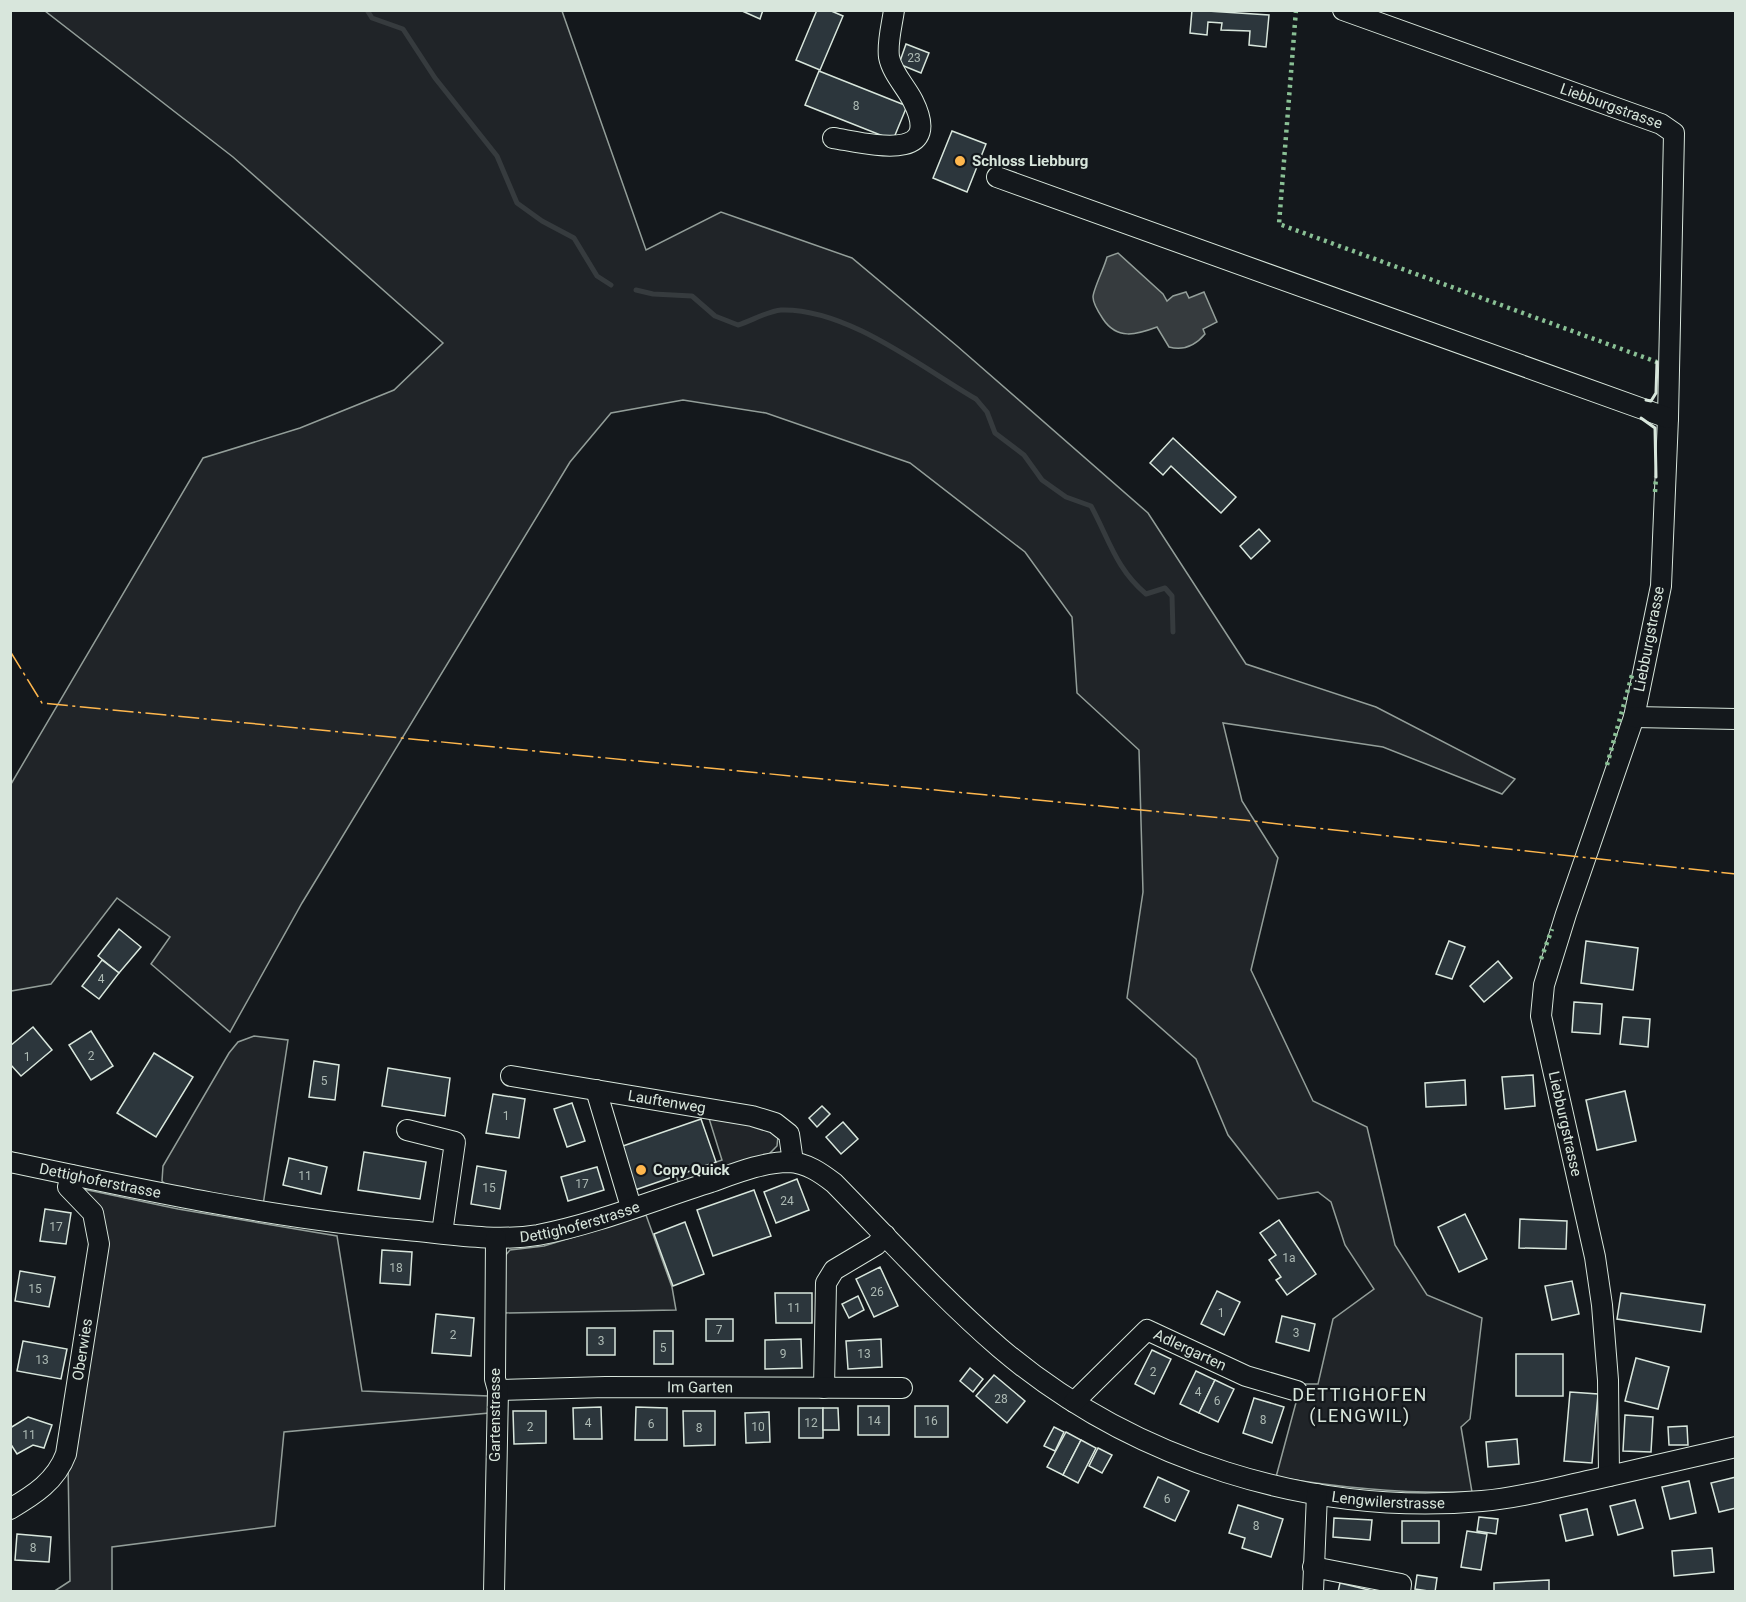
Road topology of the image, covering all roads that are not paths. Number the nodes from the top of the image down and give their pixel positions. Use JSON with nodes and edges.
{"nodes":[{"id":1,"x":894,"y":10,"type":"edge"},
{"id":2,"x":1343,"y":10,"type":"edge"},
{"id":3,"x":833,"y":138,"type":"dead end"},
{"id":4,"x":997,"y":177,"type":"dead end"},
{"id":5,"x":1668,"y":418,"type":"junction"},
{"id":6,"x":1634,"y":717,"type":"junction"},
{"id":7,"x":1736,"y":719,"type":"edge"},
{"id":8,"x":510,"y":1076,"type":"dead end"},
{"id":9,"x":596,"y":1090,"type":"junction"},
{"id":10,"x":407,"y":1130,"type":"dead end"},
{"id":11,"x":10,"y":1162,"type":"edge"},
{"id":12,"x":793,"y":1162,"type":"junction"},
{"id":13,"x":71,"y":1175,"type":"junction"},
{"id":14,"x":631,"y":1207,"type":"junction"},
{"id":15,"x":442,"y":1233,"type":"junction"},
{"id":16,"x":885,"y":1235,"type":"junction"},
{"id":17,"x":496,"y":1238,"type":"junction"},
{"id":18,"x":824,"y":1388,"type":"junction"},
{"id":19,"x":902,"y":1388,"type":"dead end"},
{"id":20,"x":498,"y":1390,"type":"junction"},
{"id":21,"x":1297,"y":1391,"type":"dead end"},
{"id":22,"x":1066,"y":1397,"type":"junction"},
{"id":23,"x":1736,"y":1447,"type":"edge"},
{"id":24,"x":1609,"y":1476,"type":"junction"},
{"id":25,"x":1317,"y":1494,"type":"junction"},
{"id":26,"x":13,"y":1503,"type":"edge"},
{"id":27,"x":1314,"y":1566,"type":"junction"},
{"id":28,"x":494,"y":1592,"type":"edge"},
{"id":29,"x":1313,"y":1592,"type":"edge"},
{"id":30,"x":1400,"y":1592,"type":"edge"}],
"edges":[{"from":1,"to":3,"type":"street"},
{"from":2,"to":5,"type":"street","name":"Liebburgstrasse"},
{"from":4,"to":5,"type":"street"},
{"from":5,"to":6,"type":"street","name":"Liebburgstrasse"},
{"from":6,"to":7,"type":"street"},
{"from":6,"to":24,"type":"street","name":"Liebburgstrasse"},
{"from":8,"to":9,"type":"street","name":"Lauftenweg"},
{"from":9,"to":12,"type":"street","name":"Lauftenweg"},
{"from":9,"to":14,"type":"street"},
{"from":10,"to":15,"type":"street"},
{"from":11,"to":13,"type":"street","name":"Dettighoferstrasse"},
{"from":12,"to":14,"type":"street","name":"Dettighoferstrasse"},
{"from":12,"to":16,"type":"street","name":"Dettighoferstrasse"},
{"from":13,"to":15,"type":"street","name":"Dettighoferstrasse"},
{"from":13,"to":26,"type":"street","name":"Oberwies"},
{"from":14,"to":17,"type":"street","name":"Dettighoferstrasse"},
{"from":15,"to":17,"type":"street","name":"Dettighoferstrasse"},
{"from":16,"to":18,"type":"street"},
{"from":16,"to":22,"type":"street","name":"Dettighoferstrasse"},
{"from":17,"to":20,"type":"street","name":"Gartenstrasse"},
{"from":18,"to":19,"type":"street","name":"Im Garten"},
{"from":18,"to":20,"type":"street","name":"Im Garten"},
{"from":20,"to":28,"type":"street","name":"Gartenstrasse"},
{"from":21,"to":22,"type":"street","name":"Adlergarten"},
{"from":22,"to":25,"type":"street","name":"Lengwilerstrasse"},
{"from":23,"to":24,"type":"street","name":"Lengwilerstrasse"},
{"from":24,"to":25,"type":"street","name":"Lengwilerstrasse"},
{"from":25,"to":27,"type":"street"},
{"from":27,"to":29,"type":"street"},
{"from":27,"to":30,"type":"street"}]}
